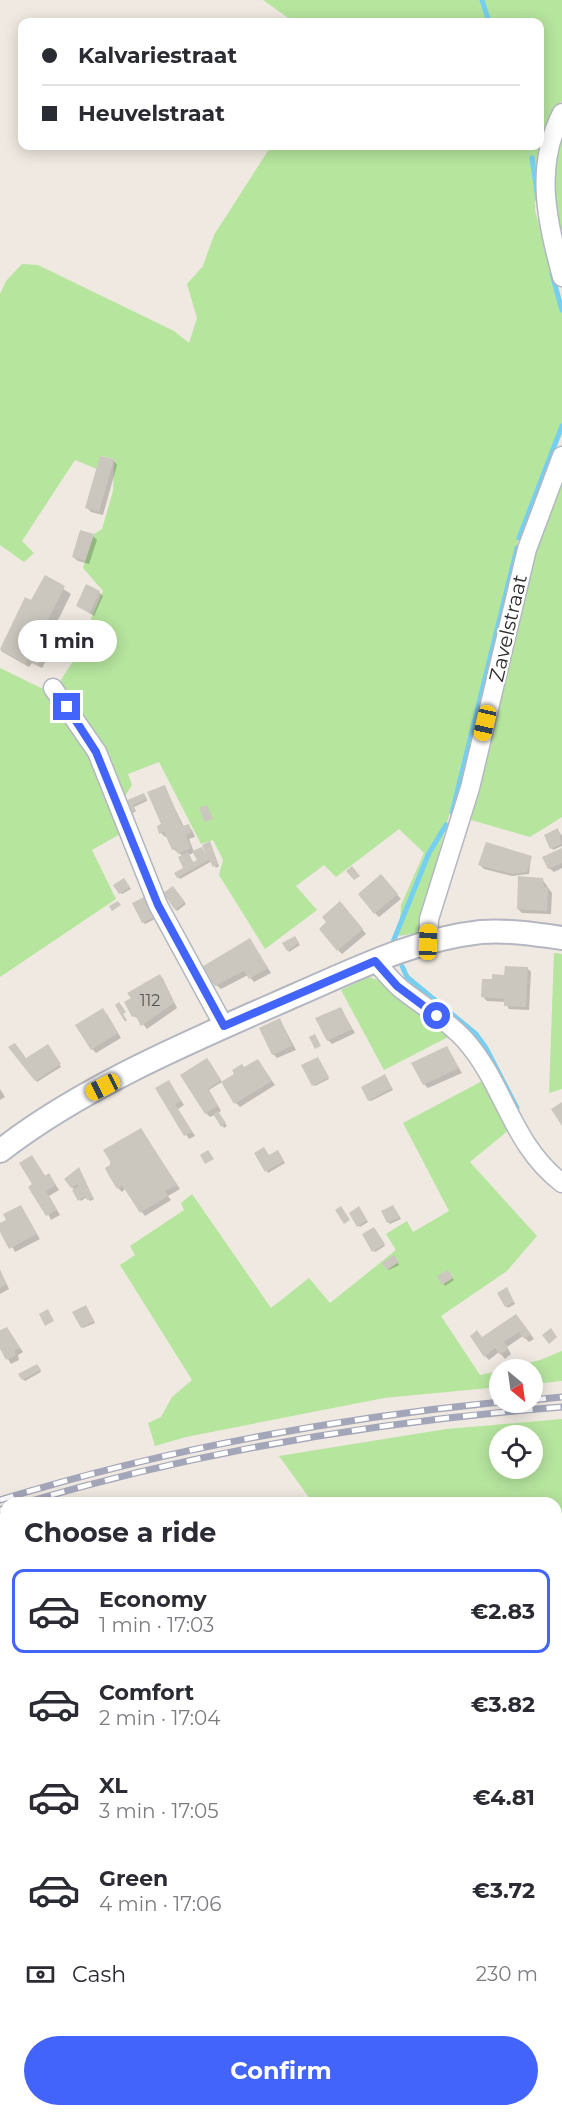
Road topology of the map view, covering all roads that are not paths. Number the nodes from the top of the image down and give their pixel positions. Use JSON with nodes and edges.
{"nodes":[{"id":1,"x":562,"y":113,"type":"edge"},
{"id":2,"x":562,"y":277,"type":"edge"},
{"id":3,"x":562,"y":456,"type":"edge"},
{"id":4,"x":53,"y":688,"type":"dead end"},
{"id":5,"x":562,"y":938,"type":"edge"},
{"id":6,"x":428,"y":942,"type":"junction"},
{"id":7,"x":385,"y":957,"type":"junction"},
{"id":8,"x":224,"y":1026,"type":"junction"},
{"id":9,"x":0,"y":1151,"type":"edge"},
{"id":10,"x":562,"y":1183,"type":"edge"}],
"edges":[{"from":1,"to":2,"type":"street"},
{"from":3,"to":6,"type":"street","name":"Zavelstraat"},
{"from":4,"to":8,"type":"street"},
{"from":5,"to":6,"type":"street"},
{"from":6,"to":7,"type":"street"},
{"from":7,"to":8,"type":"street"},
{"from":7,"to":10,"type":"street"},
{"from":8,"to":9,"type":"street"}]}
